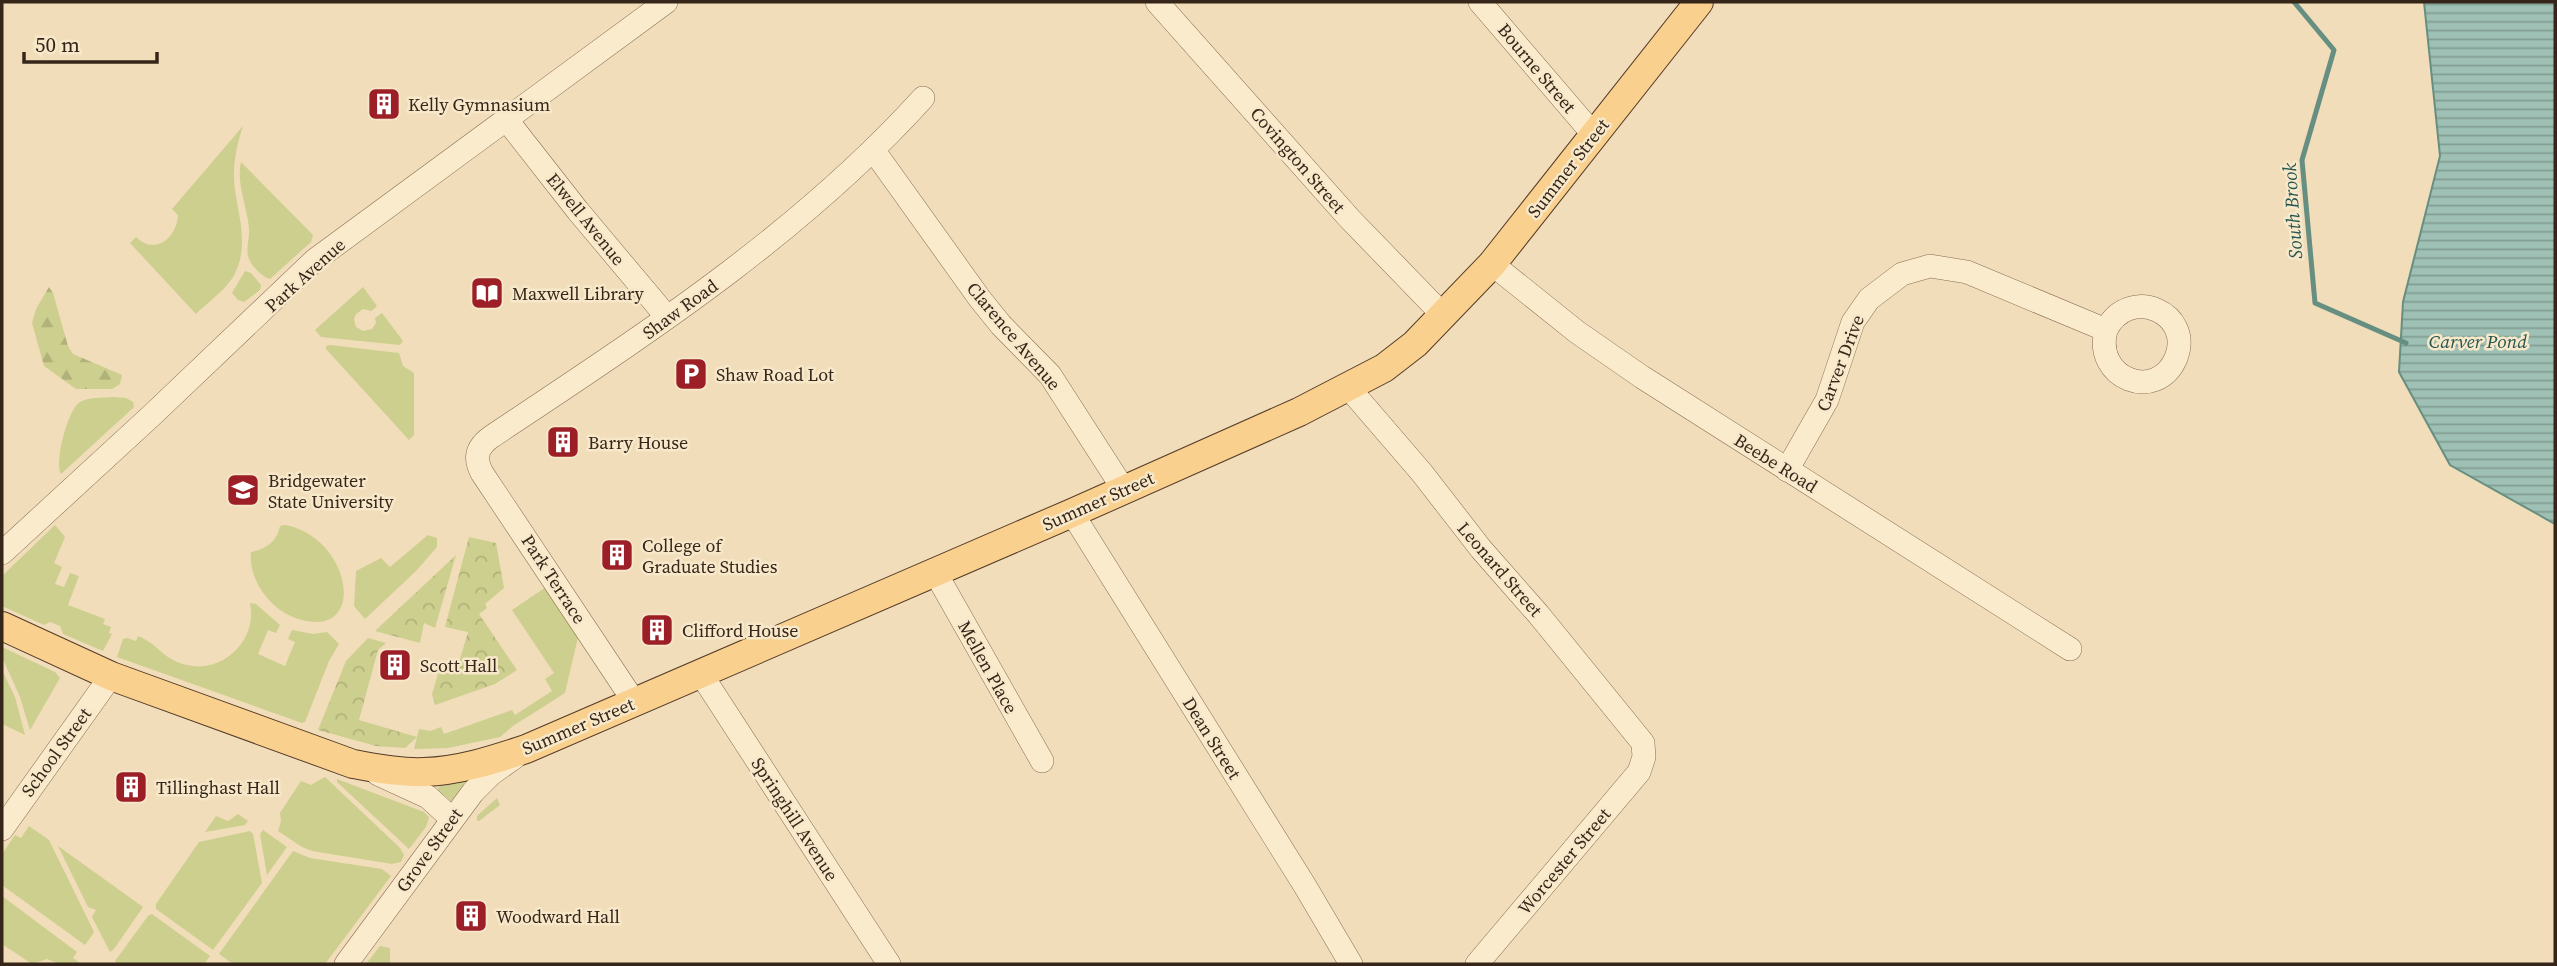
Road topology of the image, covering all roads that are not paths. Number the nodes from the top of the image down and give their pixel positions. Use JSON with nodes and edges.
{"nodes":[{"id":1,"x":666,"y":2,"type":"edge"},
{"id":2,"x":1157,"y":2,"type":"edge"},
{"id":3,"x":1480,"y":2,"type":"edge"},
{"id":4,"x":1699,"y":2,"type":"edge"},
{"id":5,"x":923,"y":99,"type":"dead end"},
{"id":6,"x":506,"y":119,"type":"junction"},
{"id":7,"x":1594,"y":135,"type":"junction"},
{"id":8,"x":874,"y":151,"type":"junction"},
{"id":9,"x":1492,"y":264,"type":"junction"},
{"id":10,"x":1443,"y":314,"type":"junction"},
{"id":11,"x":667,"y":317,"type":"junction"},
{"id":12,"x":2106,"y":330,"type":"dead end"},
{"id":13,"x":1348,"y":387,"type":"junction"},
{"id":14,"x":478,"y":454,"type":"joint"},
{"id":15,"x":1787,"y":470,"type":"junction"},
{"id":16,"x":1124,"y":490,"type":"junction"},
{"id":17,"x":1072,"y":513,"type":"junction"},
{"id":18,"x":2,"y":553,"type":"edge"},
{"id":19,"x":935,"y":572,"type":"junction"},
{"id":20,"x":2,"y":626,"type":"edge"},
{"id":21,"x":2070,"y":649,"type":"dead end"},
{"id":22,"x":701,"y":674,"type":"junction"},
{"id":23,"x":111,"y":676,"type":"junction"},
{"id":24,"x":635,"y":703,"type":"junction"},
{"id":25,"x":526,"y":749,"type":"junction"},
{"id":26,"x":1644,"y":754,"type":"joint"},
{"id":27,"x":1042,"y":761,"type":"dead end"},
{"id":28,"x":353,"y":764,"type":"junction"},
{"id":29,"x":452,"y":819,"type":"junction"},
{"id":30,"x":2,"y":829,"type":"edge"},
{"id":31,"x":346,"y":964,"type":"edge"},
{"id":32,"x":889,"y":964,"type":"edge"},
{"id":33,"x":1351,"y":964,"type":"edge"},
{"id":34,"x":1477,"y":964,"type":"edge"}],
"edges":[{"from":1,"to":6,"type":"street","name":"Park Avenue"},
{"from":2,"to":10,"type":"street","name":"Covington Street"},
{"from":3,"to":7,"type":"street","name":"Bourne Street"},
{"from":4,"to":7,"type":"main road","name":"Summer Street"},
{"from":5,"to":8,"type":"street","name":"Shaw Road"},
{"from":6,"to":11,"type":"street","name":"Elwell Avenue"},
{"from":6,"to":18,"type":"street","name":"Park Avenue"},
{"from":7,"to":9,"type":"main road","name":"Summer Street"},
{"from":8,"to":11,"type":"street","name":"Shaw Road"},
{"from":8,"to":16,"type":"street","name":"Clarence Avenue"},
{"from":9,"to":10,"type":"main road","name":"Summer Street"},
{"from":9,"to":15,"type":"street","name":"Beebe Road"},
{"from":10,"to":13,"type":"main road","name":"Summer Street"},
{"from":11,"to":14,"type":"street","name":"Shaw Road"},
{"from":12,"to":15,"type":"street","name":"Carver Drive"},
{"from":13,"to":16,"type":"main road","name":"Summer Street"},
{"from":13,"to":26,"type":"street","name":"Leonard Street"},
{"from":14,"to":24,"type":"street","name":"Park Terrace"},
{"from":15,"to":21,"type":"street","name":"Beebe Road"},
{"from":16,"to":17,"type":"main road","name":"Summer Street"},
{"from":17,"to":19,"type":"main road","name":"Summer Street"},
{"from":17,"to":33,"type":"street","name":"Dean Street"},
{"from":19,"to":22,"type":"main road","name":"Summer Street"},
{"from":19,"to":27,"type":"street","name":"Mellen Place"},
{"from":20,"to":23,"type":"main road","name":"Summer Street"},
{"from":22,"to":24,"type":"main road","name":"Summer Street"},
{"from":22,"to":32,"type":"street","name":"Springhill Avenue"},
{"from":23,"to":28,"type":"main road","name":"Summer Street"},
{"from":23,"to":30,"type":"street","name":"School Street"},
{"from":24,"to":25,"type":"main road","name":"Summer Street"},
{"from":25,"to":28,"type":"main road","name":"Summer Street"},
{"from":25,"to":29,"type":"street","name":"Grove Street"},
{"from":26,"to":34,"type":"street","name":"Worcester Street"},
{"from":28,"to":29,"type":"street","name":"Summer Street"},
{"from":29,"to":31,"type":"street","name":"Grove Street"}]}
